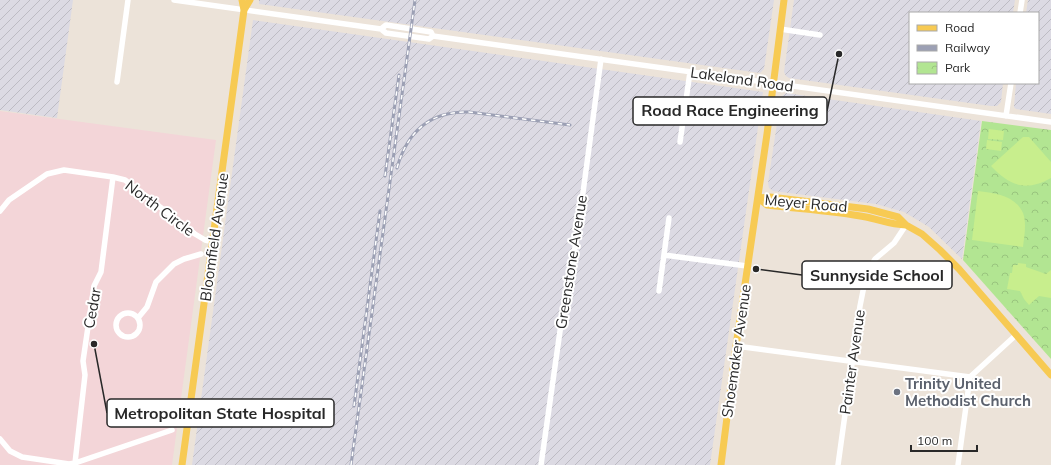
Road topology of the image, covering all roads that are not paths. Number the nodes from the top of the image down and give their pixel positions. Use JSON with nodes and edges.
{"nodes":[{"id":1,"x":128,"y":0,"type":"edge"},
{"id":2,"x":174,"y":0,"type":"edge"},
{"id":3,"x":242,"y":0,"type":"edge"},
{"id":4,"x":250,"y":0,"type":"edge"},
{"id":5,"x":784,"y":0,"type":"edge"},
{"id":6,"x":1022,"y":0,"type":"edge"},
{"id":7,"x":244,"y":10,"type":"junction"},
{"id":8,"x":1020,"y":12,"type":"edge"},
{"id":9,"x":780,"y":29,"type":"junction"},
{"id":10,"x":820,"y":35,"type":"dead end"},
{"id":11,"x":601,"y":59,"type":"junction"},
{"id":12,"x":690,"y":72,"type":"junction"},
{"id":13,"x":117,"y":82,"type":"dead end"},
{"id":14,"x":773,"y":83,"type":"junction"},
{"id":15,"x":1010,"y":84,"type":"edge"},
{"id":16,"x":1006,"y":116,"type":"junction"},
{"id":17,"x":1051,"y":122,"type":"edge"},
{"id":18,"x":680,"y":142,"type":"dead end"},
{"id":19,"x":113,"y":177,"type":"junction"},
{"id":20,"x":758,"y":198,"type":"junction"},
{"id":21,"x":847,"y":206,"type":"junction"},
{"id":22,"x":0,"y":211,"type":"edge"},
{"id":23,"x":845,"y":214,"type":"junction"},
{"id":24,"x":669,"y":218,"type":"dead end"},
{"id":25,"x":906,"y":225,"type":"junction"},
{"id":26,"x":214,"y":242,"type":"junction"},
{"id":27,"x":201,"y":254,"type":"dead end"},
{"id":28,"x":664,"y":255,"type":"junction"},
{"id":29,"x":747,"y":266,"type":"junction"},
{"id":30,"x":659,"y":291,"type":"dead end"},
{"id":31,"x":138,"y":318,"type":"junction"},
{"id":32,"x":1016,"y":334,"type":"junction"},
{"id":33,"x":736,"y":346,"type":"junction"},
{"id":34,"x":852,"y":362,"type":"junction"},
{"id":35,"x":1051,"y":375,"type":"edge"},
{"id":36,"x":970,"y":377,"type":"junction"},
{"id":37,"x":172,"y":430,"type":"dead end"},
{"id":38,"x":0,"y":439,"type":"edge"},
{"id":39,"x":75,"y":463,"type":"junction"},
{"id":40,"x":182,"y":465,"type":"edge"},
{"id":41,"x":541,"y":465,"type":"edge"},
{"id":42,"x":721,"y":465,"type":"edge"},
{"id":43,"x":838,"y":465,"type":"edge"},
{"id":44,"x":958,"y":465,"type":"edge"}],
"edges":[{"from":1,"to":13,"type":"street"},
{"from":2,"to":7,"type":"street","name":"Lakeland Road"},
{"from":3,"to":7,"type":"main road","name":"Bloomfield Avenue"},
{"from":4,"to":7,"type":"main road","name":"Bloomfield Avenue"},
{"from":5,"to":9,"type":"main road","name":"Shoemaker Avenue"},
{"from":6,"to":8,"type":"street"},
{"from":7,"to":11,"type":"street","name":"Lakeland Road"},
{"from":7,"to":26,"type":"main road","name":"Bloomfield Avenue"},
{"from":9,"to":10,"type":"street"},
{"from":9,"to":14,"type":"main road","name":"Shoemaker Avenue"},
{"from":11,"to":12,"type":"street","name":"Lakeland Road"},
{"from":11,"to":41,"type":"street","name":"Greenstone Avenue"},
{"from":12,"to":14,"type":"street","name":"Lakeland Road"},
{"from":12,"to":18,"type":"street"},
{"from":14,"to":16,"type":"street","name":"Lakeland Road"},
{"from":14,"to":20,"type":"main road","name":"Shoemaker Avenue"},
{"from":15,"to":16,"type":"street"},
{"from":16,"to":17,"type":"street","name":"Lakeland Road"},
{"from":19,"to":22,"type":"street","name":"North Circle"},
{"from":19,"to":26,"type":"street","name":"North Circle"},
{"from":19,"to":39,"type":"street","name":"Cedar"},
{"from":20,"to":21,"type":"main road","name":"Meyer Road"},
{"from":20,"to":23,"type":"main road","name":"Meyer Road"},
{"from":20,"to":29,"type":"main road","name":"Shoemaker Avenue"},
{"from":21,"to":23,"type":"main road"},
{"from":21,"to":25,"type":"main road","name":"Meyer Road"},
{"from":23,"to":25,"type":"main road","name":"Meyer Road"},
{"from":24,"to":28,"type":"street"},
{"from":25,"to":32,"type":"main road","name":"Meyer Road"},
{"from":25,"to":34,"type":"street","name":"Painter Avenue"},
{"from":26,"to":40,"type":"main road","name":"Bloomfield Avenue"},
{"from":27,"to":31,"type":"street","name":"North Circle"},
{"from":28,"to":29,"type":"street"},
{"from":28,"to":30,"type":"street"},
{"from":29,"to":33,"type":"main road","name":"Shoemaker Avenue"},
{"from":31,"to":31,"type":"street","name":"North Circle"},
{"from":32,"to":35,"type":"main road","name":"Meyer Road"},
{"from":32,"to":36,"type":"street"},
{"from":33,"to":34,"type":"street"},
{"from":33,"to":42,"type":"main road","name":"Shoemaker Avenue"},
{"from":34,"to":36,"type":"street"},
{"from":34,"to":43,"type":"street","name":"Painter Avenue"},
{"from":36,"to":44,"type":"street"},
{"from":37,"to":39,"type":"street"},
{"from":38,"to":39,"type":"street"}]}
